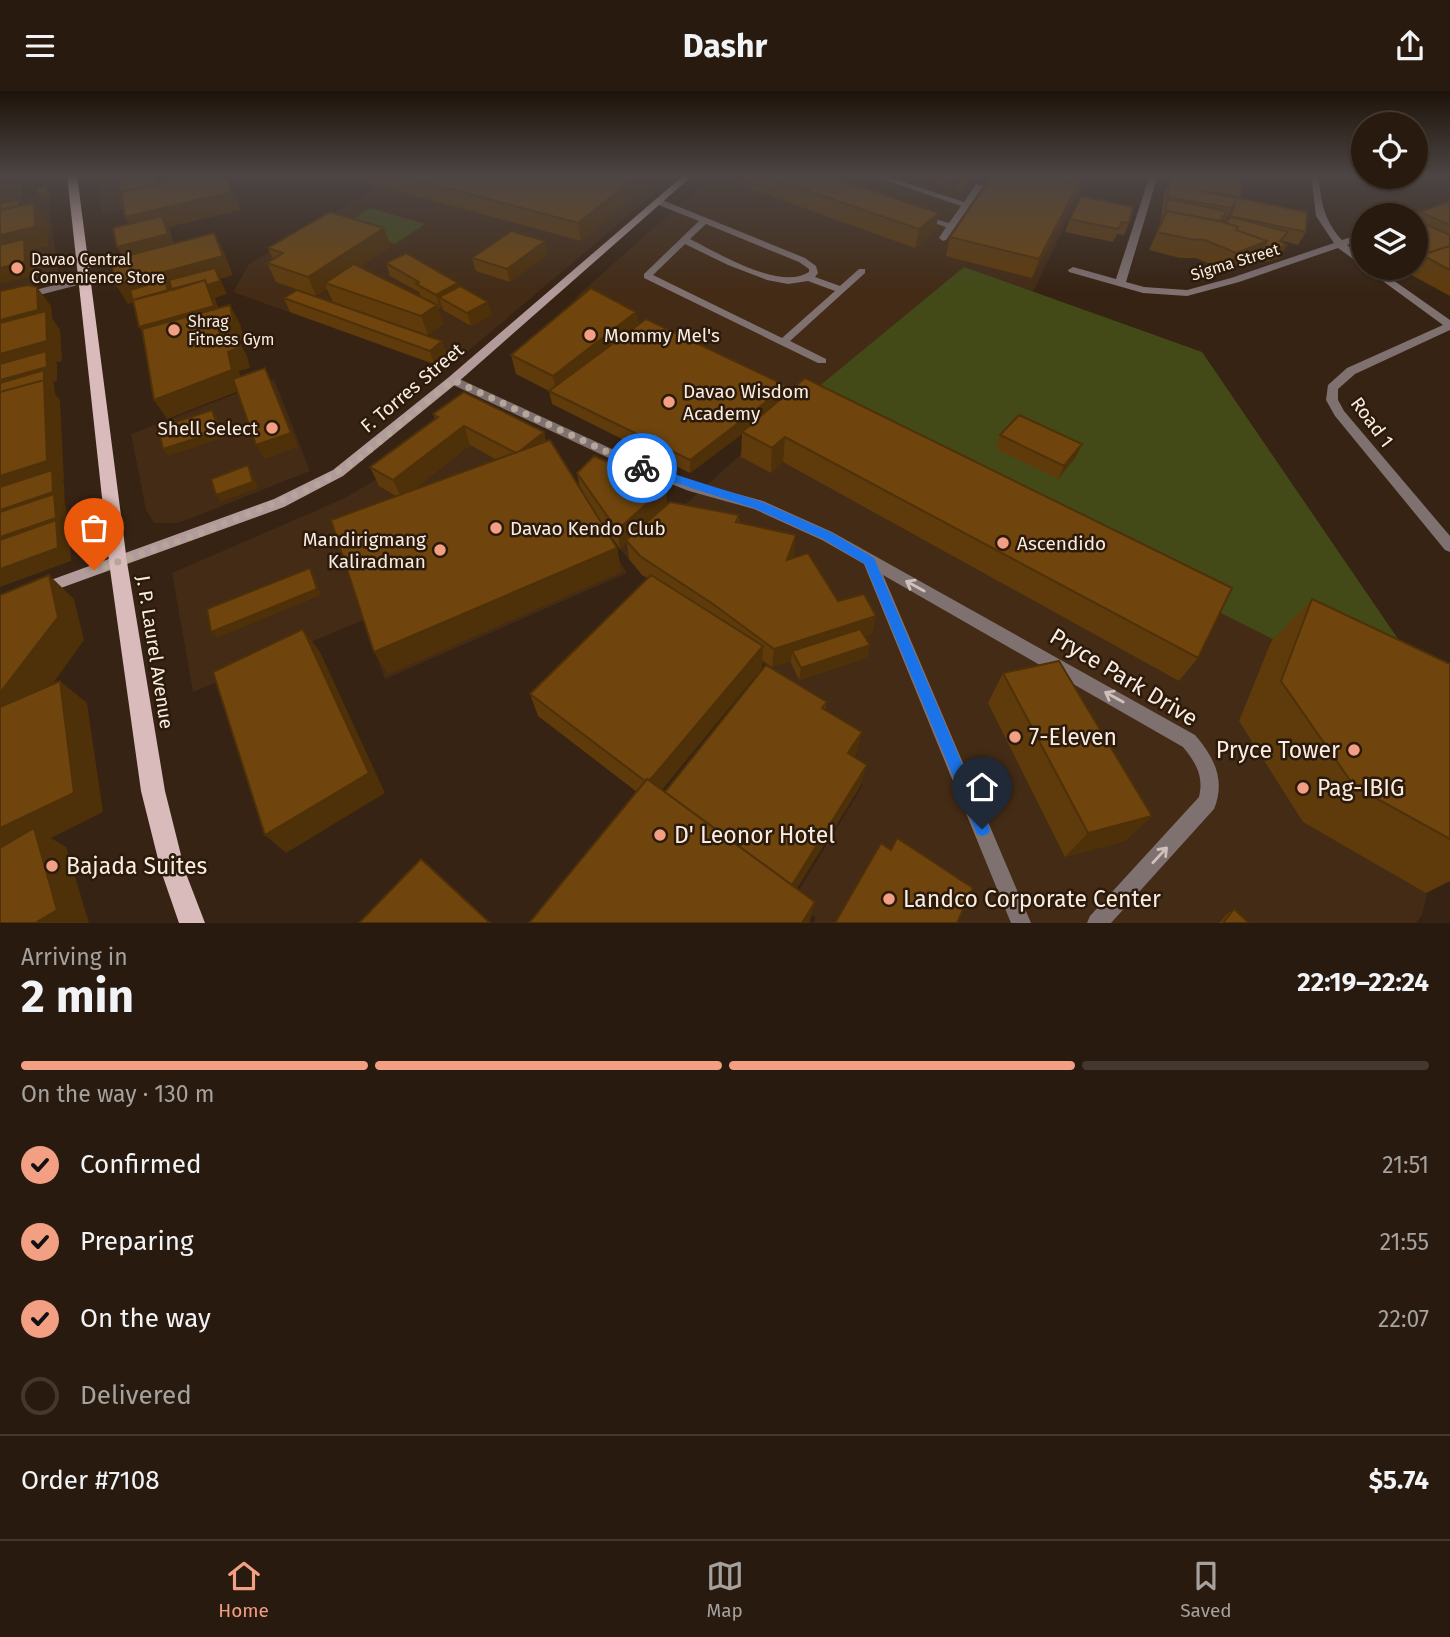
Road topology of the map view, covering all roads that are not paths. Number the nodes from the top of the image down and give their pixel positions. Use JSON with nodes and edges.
{"nodes":[{"id":1,"x":77,"y":214,"type":"edge"},
{"id":2,"x":644,"y":214,"type":"edge"},
{"id":3,"x":689,"y":214,"type":"edge"},
{"id":4,"x":914,"y":214,"type":"edge"},
{"id":5,"x":959,"y":214,"type":"edge"},
{"id":6,"x":1142,"y":214,"type":"edge"},
{"id":7,"x":1319,"y":214,"type":"edge"},
{"id":8,"x":705,"y":221,"type":"junction"},
{"id":9,"x":951,"y":226,"type":"junction"},
{"id":10,"x":943,"y":238,"type":"dead end"},
{"id":11,"x":684,"y":240,"type":"junction"},
{"id":12,"x":1351,"y":240,"type":"edge"},
{"id":13,"x":1339,"y":244,"type":"junction"},
{"id":14,"x":1351,"y":254,"type":"edge"},
{"id":15,"x":1073,"y":269,"type":"dead end"},
{"id":16,"x":862,"y":271,"type":"dead end"},
{"id":17,"x":810,"y":278,"type":"junction"},
{"id":18,"x":86,"y":280,"type":"junction"},
{"id":19,"x":1387,"y":280,"type":"edge"},
{"id":20,"x":1120,"y":283,"type":"junction"},
{"id":21,"x":841,"y":290,"type":"junction"},
{"id":22,"x":0,"y":302,"type":"edge"},
{"id":23,"x":1450,"y":326,"type":"edge"},
{"id":24,"x":783,"y":342,"type":"junction"},
{"id":25,"x":822,"y":361,"type":"dead end"},
{"id":26,"x":453,"y":380,"type":"junction"},
{"id":27,"x":1450,"y":546,"type":"edge"},
{"id":28,"x":870,"y":561,"type":"junction"},
{"id":29,"x":118,"y":562,"type":"junction"},
{"id":30,"x":23,"y":596,"type":"edge"},
{"id":31,"x":192,"y":923,"type":"edge"},
{"id":32,"x":1021,"y":923,"type":"edge"},
{"id":33,"x":1097,"y":923,"type":"edge"}],
"edges":[{"from":1,"to":18,"type":"main road","name":"J. P. Laurel Avenue"},
{"from":2,"to":26,"type":"main road","name":"F. Torres Street"},
{"from":3,"to":8,"type":"lane"},
{"from":4,"to":9,"type":"lane"},
{"from":5,"to":9,"type":"lane"},
{"from":6,"to":20,"type":"street"},
{"from":7,"to":13,"type":"street"},
{"from":8,"to":11,"type":"lane"},
{"from":8,"to":17,"type":"lane"},
{"from":9,"to":10,"type":"lane"},
{"from":11,"to":17,"type":"lane"},
{"from":11,"to":24,"type":"lane"},
{"from":12,"to":13,"type":"street","name":"Sigma Street"},
{"from":13,"to":14,"type":"street"},
{"from":13,"to":20,"type":"street","name":"Sigma Street"},
{"from":15,"to":20,"type":"street","name":"Sigma Street"},
{"from":16,"to":21,"type":"lane"},
{"from":17,"to":21,"type":"lane"},
{"from":18,"to":22,"type":"street"},
{"from":18,"to":29,"type":"main road","name":"J. P. Laurel Avenue"},
{"from":19,"to":23,"type":"street"},
{"from":21,"to":24,"type":"lane"},
{"from":23,"to":27,"type":"street","name":"Road 1"},
{"from":24,"to":25,"type":"lane"},
{"from":26,"to":28,"type":"street","name":"Pryce Park Drive"},
{"from":26,"to":29,"type":"main road","name":"F. Torres Street"},
{"from":28,"to":32,"type":"street"},
{"from":33,"to":28,"type":"street","name":"Pryce Park Drive","one_way":true},
{"from":29,"to":30,"type":"main road","name":"F. Torres Street"},
{"from":29,"to":31,"type":"main road","name":"J. P. Laurel Avenue"}]}
